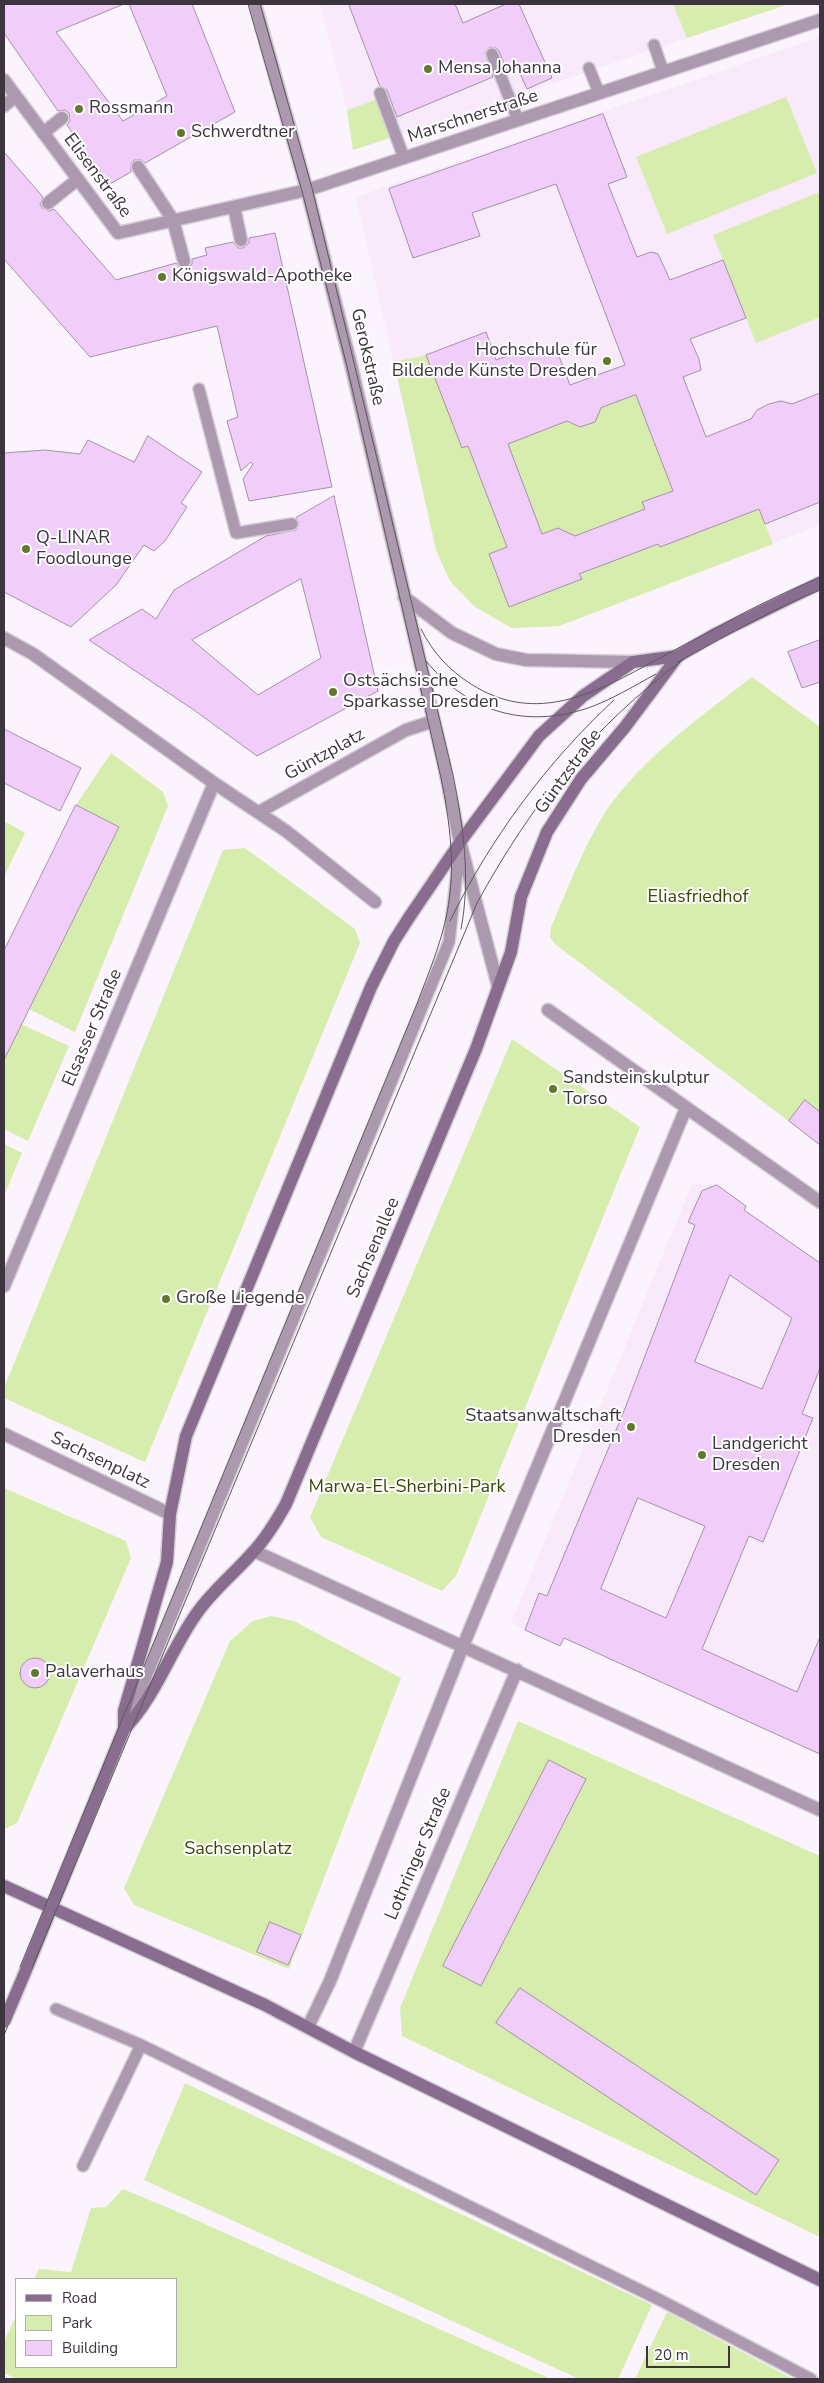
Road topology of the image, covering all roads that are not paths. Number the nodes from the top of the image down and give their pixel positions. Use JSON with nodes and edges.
{"nodes":[{"id":1,"x":255,"y":4,"type":"edge"},
{"id":2,"x":820,"y":20,"type":"edge"},
{"id":3,"x":654,"y":45,"type":"dead end"},
{"id":4,"x":492,"y":54,"type":"dead end"},
{"id":5,"x":589,"y":68,"type":"dead end"},
{"id":6,"x":663,"y":71,"type":"junction"},
{"id":7,"x":4,"y":80,"type":"edge"},
{"id":8,"x":380,"y":93,"type":"dead end"},
{"id":9,"x":599,"y":93,"type":"junction"},
{"id":10,"x":16,"y":96,"type":"junction"},
{"id":11,"x":4,"y":106,"type":"edge"},
{"id":12,"x":62,"y":118,"type":"dead end"},
{"id":13,"x":518,"y":120,"type":"junction"},
{"id":14,"x":43,"y":133,"type":"junction"},
{"id":15,"x":404,"y":158,"type":"junction"},
{"id":16,"x":138,"y":168,"type":"dead end"},
{"id":17,"x":78,"y":179,"type":"junction"},
{"id":18,"x":308,"y":190,"type":"junction"},
{"id":19,"x":48,"y":203,"type":"dead end"},
{"id":20,"x":234,"y":207,"type":"junction"},
{"id":21,"x":173,"y":220,"type":"junction"},
{"id":22,"x":242,"y":240,"type":"dead end"},
{"id":23,"x":184,"y":261,"type":"dead end"},
{"id":24,"x":199,"y":389,"type":"dead end"},
{"id":25,"x":292,"y":524,"type":"dead end"},
{"id":26,"x":820,"y":583,"type":"edge"},
{"id":27,"x":404,"y":597,"type":"junction"},
{"id":28,"x":4,"y":638,"type":"edge"},
{"id":29,"x":678,"y":656,"type":"junction"},
{"id":30,"x":633,"y":662,"type":"junction"},
{"id":31,"x":434,"y":721,"type":"junction"},
{"id":32,"x":214,"y":783,"type":"junction"},
{"id":33,"x":259,"y":812,"type":"junction"},
{"id":34,"x":460,"y":842,"type":"junction"},
{"id":35,"x":375,"y":902,"type":"dead end"},
{"id":36,"x":511,"y":952,"type":"joint"},
{"id":37,"x":498,"y":986,"type":"junction"},
{"id":38,"x":548,"y":1010,"type":"dead end"},
{"id":39,"x":686,"y":1108,"type":"junction"},
{"id":40,"x":820,"y":1202,"type":"edge"},
{"id":41,"x":4,"y":1286,"type":"edge"},
{"id":42,"x":4,"y":1434,"type":"edge"},
{"id":43,"x":170,"y":1514,"type":"junction"},
{"id":44,"x":254,"y":1551,"type":"junction"},
{"id":45,"x":463,"y":1646,"type":"junction"},
{"id":46,"x":517,"y":1670,"type":"junction"},
{"id":47,"x":124,"y":1729,"type":"junction"},
{"id":48,"x":820,"y":1810,"type":"edge"},
{"id":49,"x":4,"y":1886,"type":"edge"},
{"id":50,"x":51,"y":1908,"type":"junction"},
{"id":51,"x":56,"y":2010,"type":"dead end"},
{"id":52,"x":4,"y":2022,"type":"edge"},
{"id":53,"x":308,"y":2027,"type":"junction"},
{"id":54,"x":141,"y":2045,"type":"junction"},
{"id":55,"x":354,"y":2052,"type":"junction"},
{"id":56,"x":83,"y":2166,"type":"dead end"},
{"id":57,"x":820,"y":2280,"type":"edge"},
{"id":58,"x":810,"y":2379,"type":"edge"}],
"edges":[{"from":1,"to":18,"type":"street","name":"Gerokstraße"},
{"from":2,"to":6,"type":"street","name":"Marschnerstraße"},
{"from":3,"to":6,"type":"lane"},
{"from":4,"to":13,"type":"lane"},
{"from":5,"to":9,"type":"lane"},
{"from":6,"to":9,"type":"street","name":"Marschnerstraße"},
{"from":7,"to":10,"type":"street","name":"Elisenstraße"},
{"from":8,"to":15,"type":"lane"},
{"from":9,"to":13,"type":"street","name":"Marschnerstraße"},
{"from":10,"to":11,"type":"street"},
{"from":10,"to":14,"type":"street","name":"Elisenstraße"},
{"from":12,"to":14,"type":"street"},
{"from":13,"to":15,"type":"street","name":"Marschnerstraße"},
{"from":14,"to":17,"type":"street","name":"Elisenstraße"},
{"from":15,"to":18,"type":"street","name":"Marschnerstraße"},
{"from":16,"to":21,"type":"street"},
{"from":17,"to":19,"type":"street"},
{"from":17,"to":21,"type":"street","name":"Elisenstraße"},
{"from":18,"to":20,"type":"street","name":"Elisenstraße"},
{"from":18,"to":27,"type":"street","name":"Gerokstraße"},
{"from":20,"to":21,"type":"street","name":"Elisenstraße"},
{"from":20,"to":22,"type":"street"},
{"from":21,"to":23,"type":"street"},
{"from":24,"to":25,"type":"lane"},
{"from":26,"to":29,"type":"main road","name":"Güntzstraße"},
{"from":27,"to":30,"type":"street","name":"Güntzstraße"},
{"from":27,"to":31,"type":"street","name":"Gerokstraße"},
{"from":28,"to":32,"type":"street"},
{"from":29,"to":30,"type":"main road","name":"Güntzstraße"},
{"from":29,"to":36,"type":"main road","name":"Güntzstraße"},
{"from":30,"to":34,"type":"main road","name":"Güntzstraße"},
{"from":31,"to":33,"type":"street","name":"Güntzplatz"},
{"from":31,"to":34,"type":"street"},
{"from":32,"to":33,"type":"street"},
{"from":32,"to":41,"type":"street","name":"Elsasser Straße"},
{"from":33,"to":35,"type":"street"},
{"from":34,"to":37,"type":"street"},
{"from":34,"to":43,"type":"main road"},
{"from":34,"to":47,"type":"lane"},
{"from":36,"to":37,"type":"main road","name":"Sachsenallee"},
{"from":37,"to":44,"type":"main road","name":"Sachsenallee"},
{"from":38,"to":39,"type":"street"},
{"from":39,"to":40,"type":"street"},
{"from":39,"to":45,"type":"street"},
{"from":42,"to":43,"type":"street","name":"Sachsenplatz"},
{"from":43,"to":47,"type":"main road"},
{"from":44,"to":45,"type":"street"},
{"from":44,"to":47,"type":"main road"},
{"from":45,"to":46,"type":"street"},
{"from":45,"to":53,"type":"street"},
{"from":46,"to":48,"type":"street"},
{"from":46,"to":55,"type":"street","name":"Lothringer Straße"},
{"from":47,"to":50,"type":"main road"},
{"from":49,"to":50,"type":"main road"},
{"from":50,"to":52,"type":"main road","bridge":true},
{"from":50,"to":53,"type":"main road"},
{"from":51,"to":54,"type":"lane"},
{"from":53,"to":55,"type":"main road"},
{"from":54,"to":56,"type":"lane"},
{"from":54,"to":58,"type":"lane"},
{"from":55,"to":57,"type":"main road"}]}
